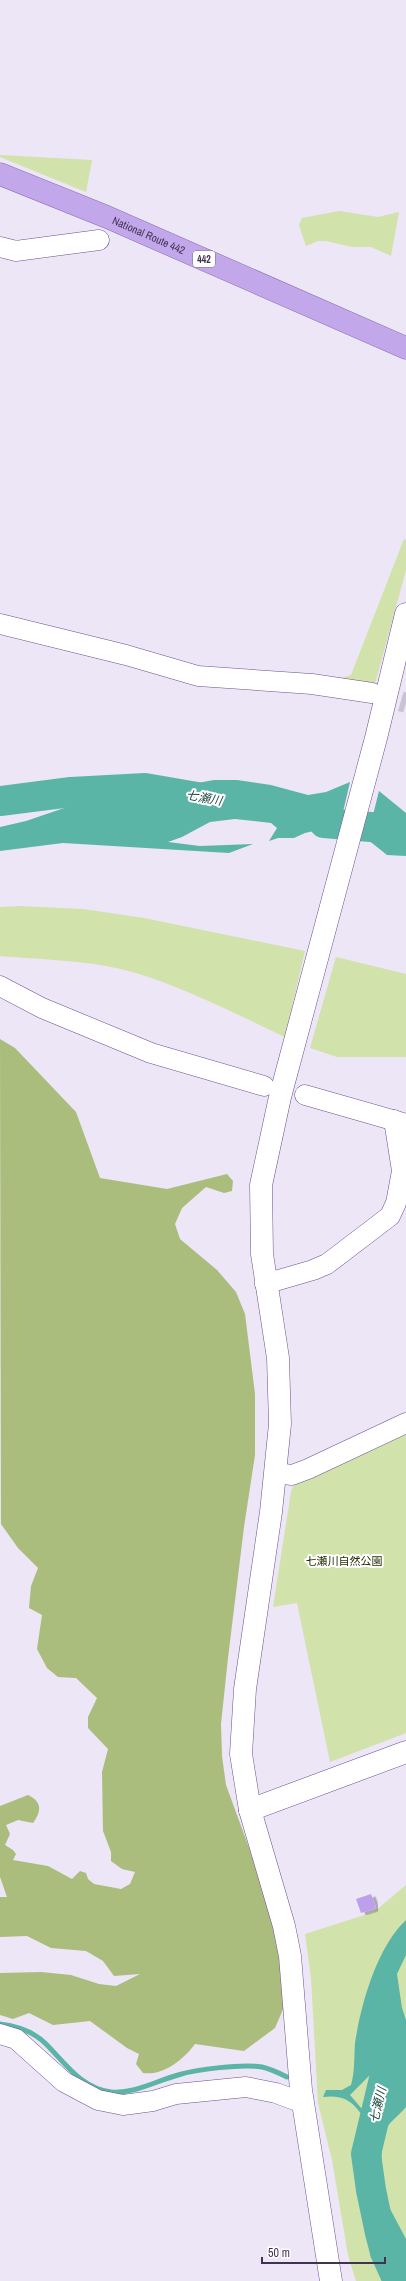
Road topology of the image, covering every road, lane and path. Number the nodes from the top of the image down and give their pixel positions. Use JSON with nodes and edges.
{"nodes":[{"id":1,"x":0,"y":174,"type":"edge"},
{"id":2,"x":99,"y":240,"type":"dead end"},
{"id":3,"x":0,"y":247,"type":"edge"},
{"id":4,"x":406,"y":348,"type":"edge"},
{"id":5,"x":406,"y":614,"type":"edge"},
{"id":6,"x":0,"y":624,"type":"edge"},
{"id":7,"x":372,"y":693,"type":"tunnel mouth"},
{"id":8,"x":0,"y":986,"type":"edge"},
{"id":9,"x":264,"y":1086,"type":"dead end"},
{"id":10,"x":305,"y":1096,"type":"dead end"},
{"id":11,"x":400,"y":1122,"type":"edge"},
{"id":12,"x":265,"y":1284,"type":"junction"},
{"id":13,"x":406,"y":1423,"type":"edge"},
{"id":14,"x":276,"y":1473,"type":"junction"},
{"id":15,"x":406,"y":1752,"type":"edge"},
{"id":16,"x":250,"y":1810,"type":"junction"},
{"id":17,"x":0,"y":2034,"type":"edge"},
{"id":18,"x":303,"y":2103,"type":"junction"},
{"id":19,"x":331,"y":2281,"type":"edge"}],
"edges":[{"from":1,"to":4,"type":"highway","name":"National Route 442","number":"442"},
{"from":2,"to":3,"type":"street"},
{"from":5,"to":12,"type":"street"},
{"from":6,"to":7,"type":"street"},
{"from":8,"to":9,"type":"street"},
{"from":10,"to":11,"type":"street"},
{"from":11,"to":12,"type":"street"},
{"from":12,"to":14,"type":"street"},
{"from":13,"to":14,"type":"street"},
{"from":14,"to":16,"type":"street"},
{"from":15,"to":16,"type":"street"},
{"from":16,"to":18,"type":"street"},
{"from":17,"to":18,"type":"street"},
{"from":18,"to":19,"type":"street"}]}
